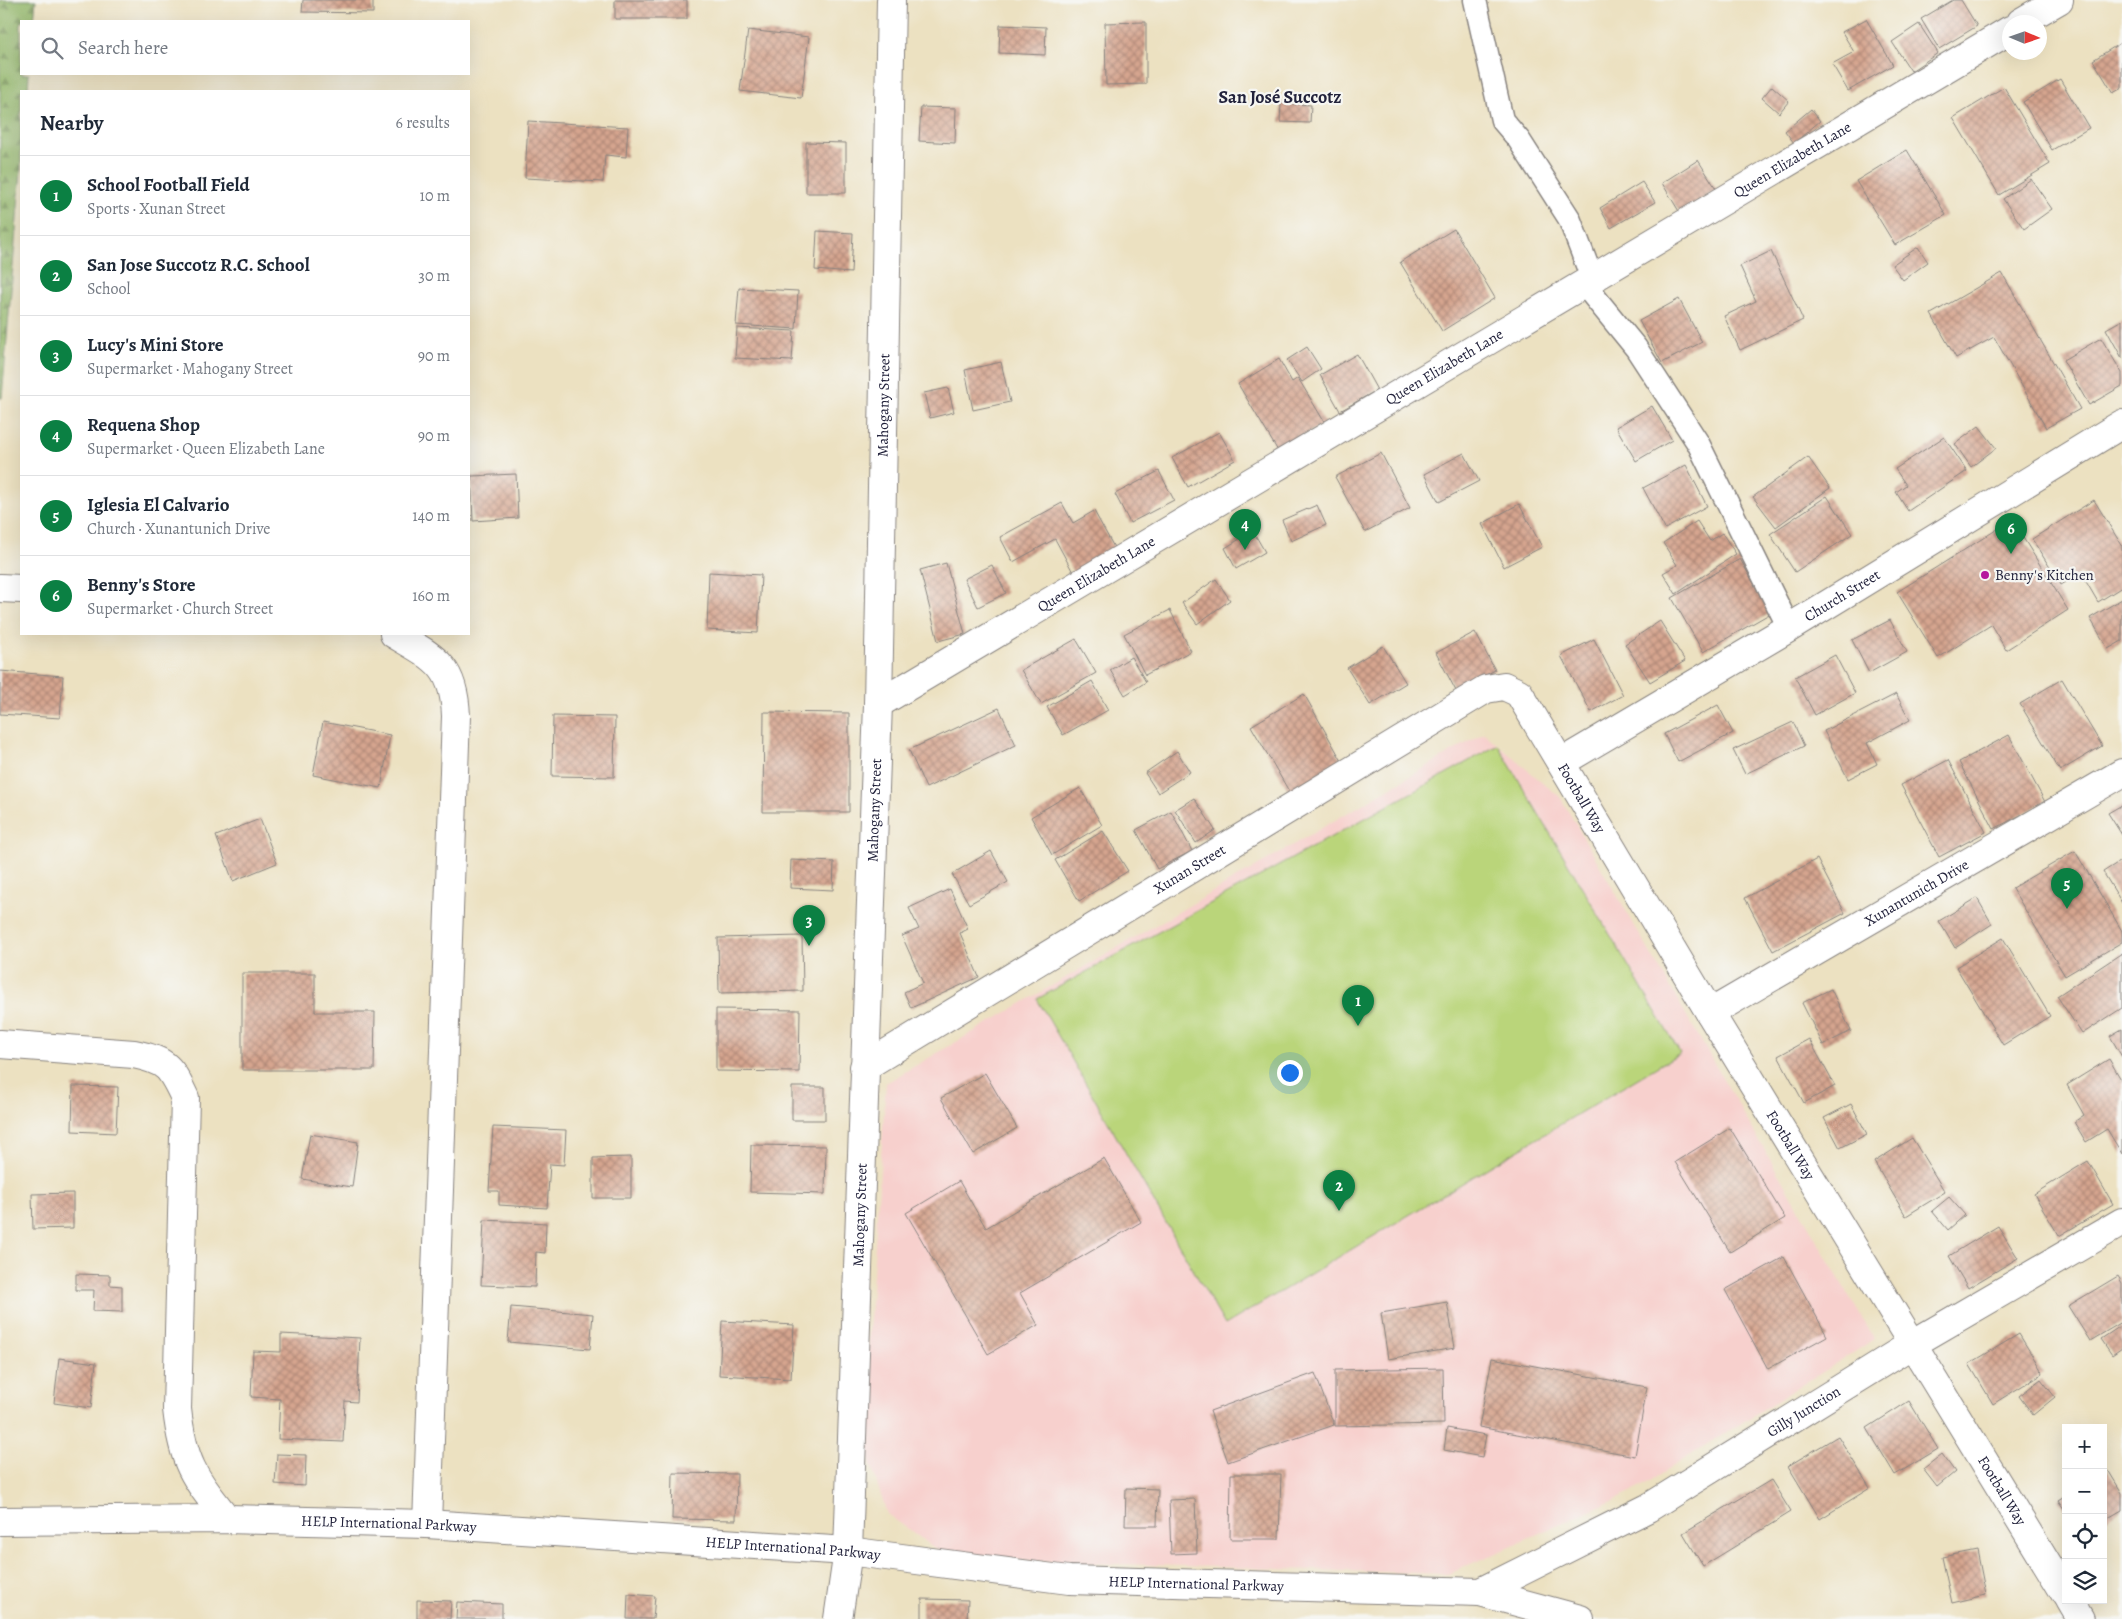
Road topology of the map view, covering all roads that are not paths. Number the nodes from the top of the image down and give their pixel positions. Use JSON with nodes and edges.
{"nodes":[{"id":1,"x":892,"y":0,"type":"edge"},
{"id":2,"x":1475,"y":0,"type":"edge"},
{"id":3,"x":2059,"y":0,"type":"edge"},
{"id":4,"x":2034,"y":15,"type":"edge"},
{"id":5,"x":2002,"y":35,"type":"edge"},
{"id":6,"x":1587,"y":280,"type":"junction"},
{"id":7,"x":2122,"y":424,"type":"edge"},
{"id":8,"x":0,"y":588,"type":"edge"},
{"id":9,"x":20,"y":589,"type":"edge"},
{"id":10,"x":1789,"y":628,"type":"junction"},
{"id":11,"x":396,"y":635,"type":"edge"},
{"id":12,"x":1519,"y":693,"type":"joint"},
{"id":13,"x":878,"y":704,"type":"junction"},
{"id":14,"x":1562,"y":762,"type":"junction"},
{"id":15,"x":2122,"y":773,"type":"edge"},
{"id":16,"x":1710,"y":1013,"type":"junction"},
{"id":17,"x":0,"y":1044,"type":"edge"},
{"id":18,"x":864,"y":1067,"type":"junction"},
{"id":19,"x":2122,"y":1222,"type":"edge"},
{"id":20,"x":1914,"y":1343,"type":"junction"},
{"id":21,"x":227,"y":1519,"type":"junction"},
{"id":22,"x":0,"y":1521,"type":"edge"},
{"id":23,"x":427,"y":1524,"type":"junction"},
{"id":24,"x":848,"y":1551,"type":"junction"},
{"id":25,"x":2062,"y":1588,"type":"edge"},
{"id":26,"x":1480,"y":1592,"type":"junction"},
{"id":27,"x":2071,"y":1604,"type":"edge"},
{"id":28,"x":838,"y":1619,"type":"edge"},
{"id":29,"x":1580,"y":1619,"type":"edge"},
{"id":30,"x":2080,"y":1619,"type":"edge"}],
"edges":[{"from":1,"to":13,"type":"street","name":"Mahogany Street"},
{"from":2,"to":6,"type":"lane"},
{"from":3,"to":4,"type":"street"},
{"from":5,"to":6,"type":"street","name":"Queen Elizabeth Lane"},
{"from":6,"to":10,"type":"lane"},
{"from":6,"to":13,"type":"street","name":"Queen Elizabeth Lane"},
{"from":7,"to":10,"type":"street","name":"Church Street"},
{"from":8,"to":9,"type":"street"},
{"from":10,"to":14,"type":"street","name":"Church Street"},
{"from":11,"to":23,"type":"street"},
{"from":12,"to":14,"type":"street","name":"Football Way"},
{"from":12,"to":18,"type":"street","name":"Xunan Street"},
{"from":13,"to":18,"type":"street","name":"Mahogany Street"},
{"from":14,"to":16,"type":"street","name":"Football Way"},
{"from":15,"to":16,"type":"street","name":"Xunantunich Drive"},
{"from":16,"to":20,"type":"street","name":"Football Way"},
{"from":17,"to":21,"type":"street"},
{"from":18,"to":24,"type":"street","name":"Mahogany Street"},
{"from":19,"to":20,"type":"street","name":"Gilly Junction"},
{"from":20,"to":25,"type":"street","name":"Football Way"},
{"from":20,"to":26,"type":"street","name":"Gilly Junction"},
{"from":21,"to":22,"type":"street","name":"HELP International Parkway"},
{"from":21,"to":23,"type":"street","name":"HELP International Parkway"},
{"from":23,"to":24,"type":"street","name":"HELP International Parkway"},
{"from":24,"to":26,"type":"street","name":"HELP International Parkway"},
{"from":24,"to":28,"type":"street","name":"Mahogany Street"},
{"from":26,"to":29,"type":"street","name":"HELP International Parkway"},
{"from":27,"to":30,"type":"street"}]}
